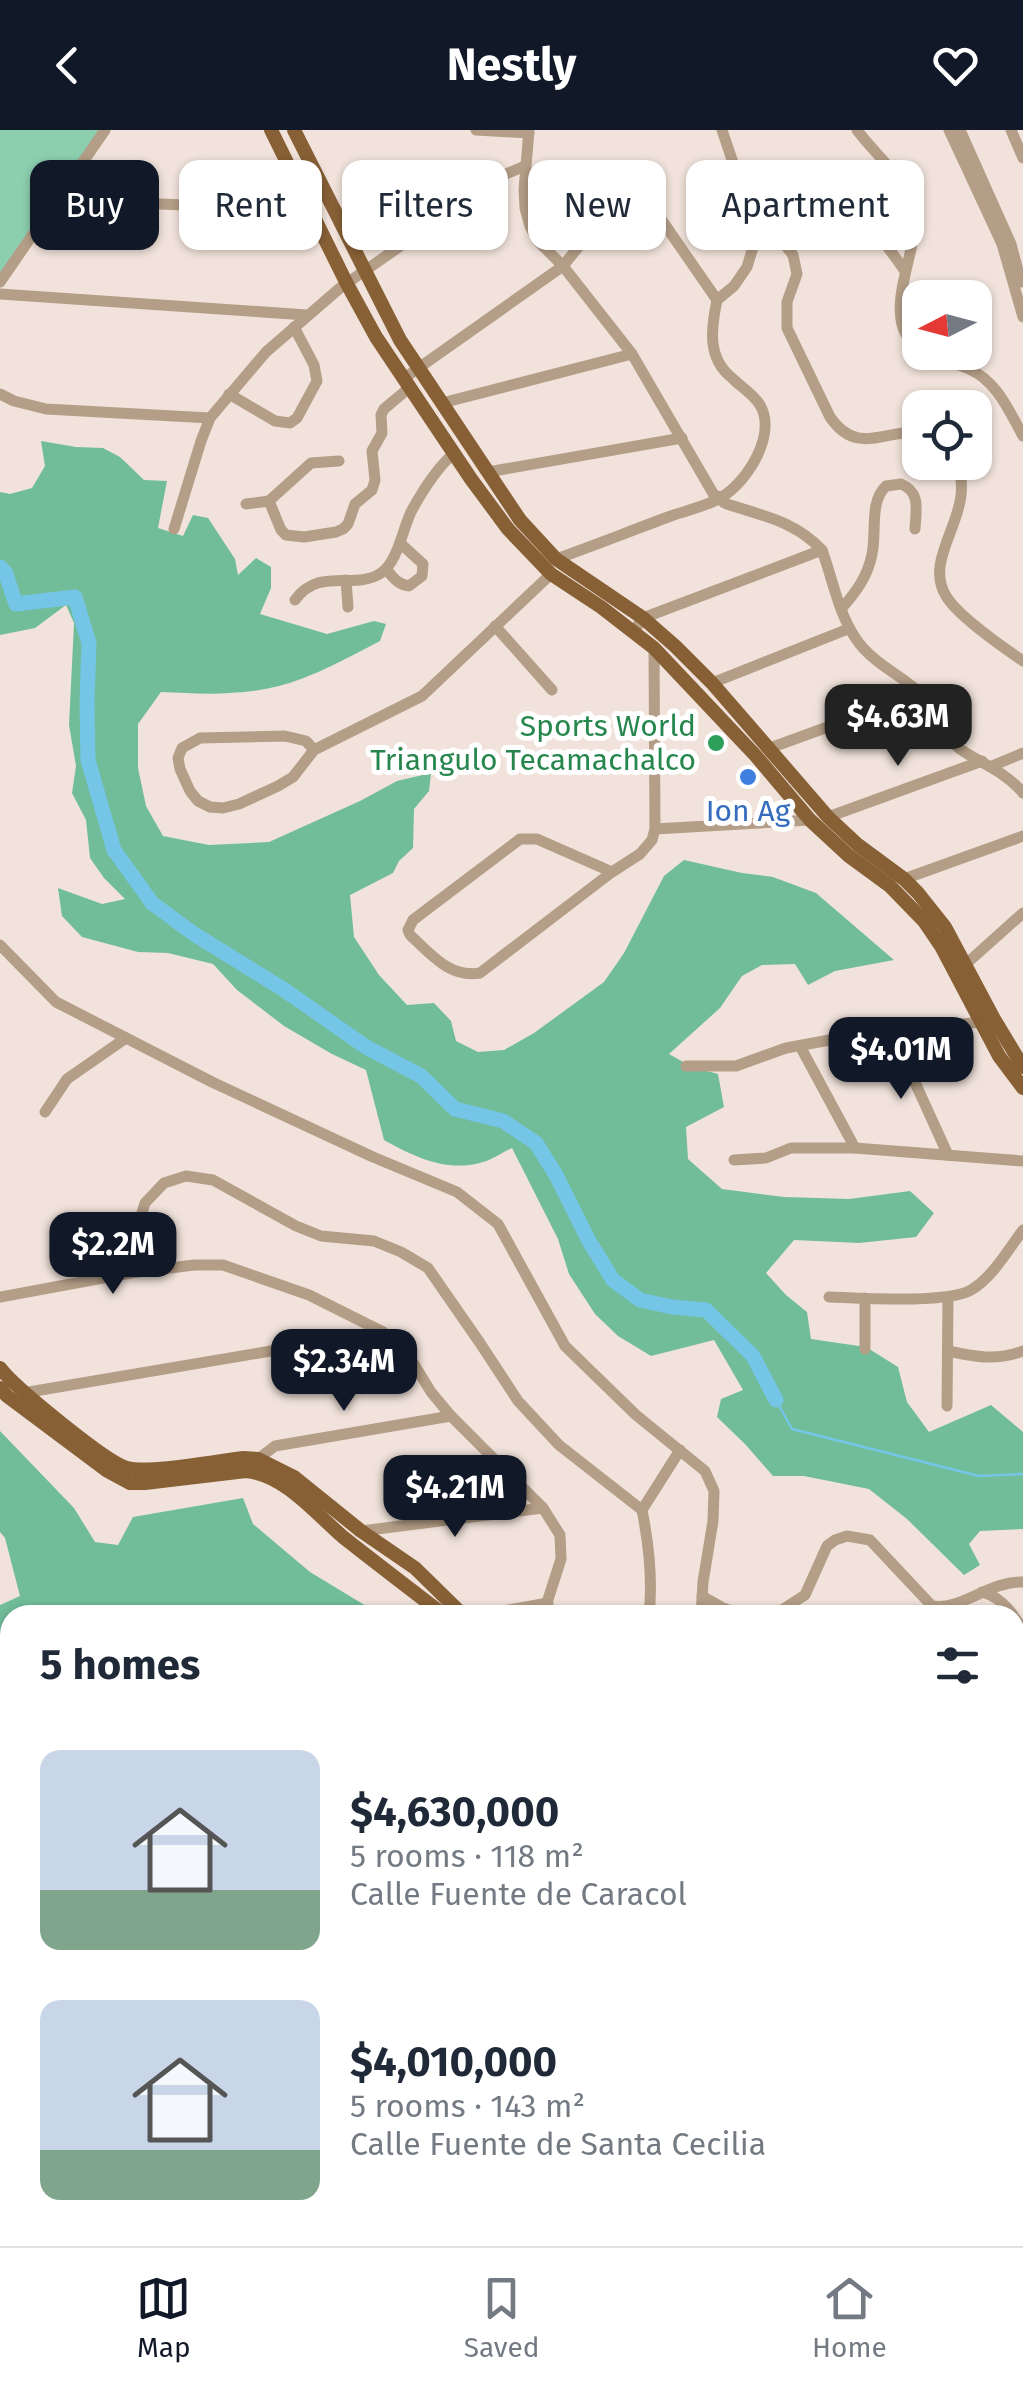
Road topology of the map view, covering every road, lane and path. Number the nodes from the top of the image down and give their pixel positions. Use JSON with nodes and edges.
{"nodes":[{"id":1,"x":105,"y":130,"type":"edge"},
{"id":2,"x":270,"y":130,"type":"edge"},
{"id":3,"x":294,"y":130,"type":"edge"},
{"id":4,"x":476,"y":130,"type":"edge"},
{"id":5,"x":722,"y":130,"type":"edge"},
{"id":6,"x":857,"y":130,"type":"edge"},
{"id":7,"x":949,"y":130,"type":"edge"},
{"id":8,"x":960,"y":130,"type":"edge"},
{"id":9,"x":1010,"y":130,"type":"edge"},
{"id":10,"x":529,"y":132,"type":"edge"},
{"id":11,"x":1023,"y":158,"type":"edge"},
{"id":12,"x":84,"y":160,"type":"edge"},
{"id":13,"x":285,"y":160,"type":"edge"},
{"id":14,"x":732,"y":160,"type":"edge"},
{"id":15,"x":526,"y":166,"type":"junction"},
{"id":16,"x":322,"y":235,"type":"edge"},
{"id":17,"x":30,"y":239,"type":"edge"},
{"id":18,"x":1012,"y":243,"type":"edge"},
{"id":19,"x":752,"y":250,"type":"edge"},
{"id":20,"x":789,"y":250,"type":"edge"},
{"id":21,"x":891,"y":250,"type":"edge"},
{"id":22,"x":1023,"y":250,"type":"edge"},
{"id":23,"x":1016,"y":262,"type":"junction"},
{"id":24,"x":562,"y":266,"type":"junction"},
{"id":25,"x":364,"y":270,"type":"junction"},
{"id":26,"x":905,"y":271,"type":"junction"},
{"id":27,"x":904,"y":280,"type":"edge"},
{"id":28,"x":0,"y":282,"type":"edge"},
{"id":29,"x":346,"y":284,"type":"junction"},
{"id":30,"x":1023,"y":290,"type":"edge"},
{"id":31,"x":0,"y":294,"type":"edge"},
{"id":32,"x":902,"y":294,"type":"edge"},
{"id":33,"x":717,"y":300,"type":"junction"},
{"id":34,"x":306,"y":315,"type":"junction"},
{"id":35,"x":1023,"y":317,"type":"edge"},
{"id":36,"x":902,"y":325,"type":"edge"},
{"id":37,"x":294,"y":327,"type":"junction"},
{"id":38,"x":632,"y":354,"type":"junction"},
{"id":39,"x":417,"y":368,"type":"junction"},
{"id":40,"x":974,"y":370,"type":"edge"},
{"id":41,"x":406,"y":384,"type":"junction"},
{"id":42,"x":0,"y":394,"type":"edge"},
{"id":43,"x":229,"y":394,"type":"junction"},
{"id":44,"x":442,"y":403,"type":"junction"},
{"id":45,"x":210,"y":418,"type":"junction"},
{"id":46,"x":902,"y":433,"type":"edge"},
{"id":47,"x":1023,"y":436,"type":"edge"},
{"id":48,"x":682,"y":438,"type":"junction"},
{"id":49,"x":454,"y":453,"type":"junction"},
{"id":50,"x":339,"y":461,"type":"dead end"},
{"id":51,"x":488,"y":472,"type":"junction"},
{"id":52,"x":960,"y":480,"type":"edge"},
{"id":53,"x":722,"y":497,"type":"junction"},
{"id":54,"x":269,"y":502,"type":"junction"},
{"id":55,"x":246,"y":504,"type":"dead end"},
{"id":56,"x":174,"y":529,"type":"dead end"},
{"id":57,"x":915,"y":529,"type":"dead end"},
{"id":58,"x":400,"y":543,"type":"junction"},
{"id":59,"x":822,"y":550,"type":"junction"},
{"id":60,"x":554,"y":567,"type":"junction"},
{"id":61,"x":386,"y":569,"type":"junction"},
{"id":62,"x":346,"y":580,"type":"junction"},
{"id":63,"x":295,"y":600,"type":"dead end"},
{"id":64,"x":348,"y":608,"type":"dead end"},
{"id":65,"x":842,"y":608,"type":"junction"},
{"id":66,"x":644,"y":618,"type":"junction"},
{"id":67,"x":496,"y":626,"type":"junction"},
{"id":68,"x":848,"y":629,"type":"junction"},
{"id":69,"x":634,"y":631,"type":"junction"},
{"id":70,"x":654,"y":648,"type":"junction"},
{"id":71,"x":1023,"y":661,"type":"edge"},
{"id":72,"x":712,"y":682,"type":"junction"},
{"id":73,"x":552,"y":690,"type":"dead end"},
{"id":74,"x":921,"y":693,"type":"junction"},
{"id":75,"x":770,"y":748,"type":"junction"},
{"id":76,"x":314,"y":750,"type":"junction"},
{"id":77,"x":1023,"y":752,"type":"edge"},
{"id":78,"x":987,"y":763,"type":"junction"},
{"id":79,"x":1023,"y":794,"type":"edge"},
{"id":80,"x":828,"y":817,"type":"junction"},
{"id":81,"x":810,"y":820,"type":"junction"},
{"id":82,"x":655,"y":829,"type":"junction"},
{"id":83,"x":1023,"y":836,"type":"edge"},
{"id":84,"x":612,"y":872,"type":"junction"},
{"id":85,"x":904,"y":879,"type":"junction"},
{"id":86,"x":1023,"y":913,"type":"edge"},
{"id":87,"x":0,"y":945,"type":"edge"},
{"id":88,"x":966,"y":964,"type":"junction"},
{"id":89,"x":980,"y":1022,"type":"junction"},
{"id":90,"x":892,"y":1032,"type":"junction"},
{"id":91,"x":126,"y":1038,"type":"junction"},
{"id":92,"x":800,"y":1046,"type":"junction"},
{"id":93,"x":686,"y":1066,"type":"dead end"},
{"id":94,"x":1023,"y":1067,"type":"edge"},
{"id":95,"x":1023,"y":1088,"type":"edge"},
{"id":96,"x":44,"y":1112,"type":"dead end"},
{"id":97,"x":855,"y":1148,"type":"junction"},
{"id":98,"x":948,"y":1156,"type":"junction"},
{"id":99,"x":734,"y":1160,"type":"dead end"},
{"id":100,"x":1023,"y":1161,"type":"edge"},
{"id":101,"x":1023,"y":1230,"type":"edge"},
{"id":102,"x":130,"y":1273,"type":"junction"},
{"id":103,"x":0,"y":1297,"type":"edge"},
{"id":104,"x":829,"y":1297,"type":"dead end"},
{"id":105,"x":864,"y":1298,"type":"junction"},
{"id":106,"x":948,"y":1298,"type":"junction"},
{"id":107,"x":383,"y":1332,"type":"junction"},
{"id":108,"x":865,"y":1348,"type":"dead end"},
{"id":109,"x":948,"y":1350,"type":"junction"},
{"id":110,"x":1023,"y":1351,"type":"edge"},
{"id":111,"x":0,"y":1368,"type":"edge"},
{"id":112,"x":3,"y":1392,"type":"edge"},
{"id":113,"x":25,"y":1393,"type":"junction"},
{"id":114,"x":948,"y":1406,"type":"dead end"},
{"id":115,"x":451,"y":1416,"type":"junction"},
{"id":116,"x":680,"y":1450,"type":"junction"},
{"id":117,"x":258,"y":1459,"type":"junction"},
{"id":118,"x":543,"y":1508,"type":"junction"},
{"id":119,"x":642,"y":1510,"type":"junction"},
{"id":120,"x":362,"y":1532,"type":"junction"},
{"id":121,"x":1023,"y":1582,"type":"edge"},
{"id":122,"x":982,"y":1592,"type":"junction"},
{"id":123,"x":702,"y":1596,"type":"junction"},
{"id":124,"x":431,"y":1605,"type":"edge"},
{"id":125,"x":453,"y":1605,"type":"edge"},
{"id":126,"x":546,"y":1605,"type":"edge"},
{"id":127,"x":650,"y":1605,"type":"edge"},
{"id":128,"x":702,"y":1605,"type":"edge"},
{"id":129,"x":718,"y":1605,"type":"edge"},
{"id":130,"x":790,"y":1605,"type":"edge"},
{"id":131,"x":931,"y":1605,"type":"edge"},
{"id":132,"x":953,"y":1605,"type":"edge"},
{"id":133,"x":1005,"y":1605,"type":"edge"}],
"edges":[{"from":1,"to":12,"type":"street"},
{"from":2,"to":13,"type":"main road"},
{"from":3,"to":25,"type":"main road"},
{"from":4,"to":10,"type":"street"},
{"from":5,"to":14,"type":"street"},
{"from":6,"to":26,"type":"street"},
{"from":7,"to":18,"type":"street"},
{"from":8,"to":18,"type":"street"},
{"from":9,"to":11,"type":"street"},
{"from":10,"to":15,"type":"street"},
{"from":15,"to":24,"type":"street"},
{"from":15,"to":25,"type":"street"},
{"from":16,"to":29,"type":"main road"},
{"from":17,"to":28,"type":"street"},
{"from":18,"to":23,"type":"street"},
{"from":18,"to":35,"type":"street"},
{"from":19,"to":33,"type":"street"},
{"from":20,"to":46,"type":"street"},
{"from":21,"to":26,"type":"street"},
{"from":22,"to":23,"type":"street"},
{"from":23,"to":30,"type":"street"},
{"from":24,"to":33,"type":"street"},
{"from":24,"to":38,"type":"street"},
{"from":24,"to":39,"type":"street"},
{"from":25,"to":29,"type":"street"},
{"from":25,"to":39,"type":"main road"},
{"from":26,"to":27,"type":"street"},
{"from":29,"to":34,"type":"street"},
{"from":29,"to":41,"type":"main road"},
{"from":31,"to":34,"type":"street"},
{"from":32,"to":36,"type":"street"},
{"from":33,"to":53,"type":"street"},
{"from":34,"to":37,"type":"street"},
{"from":37,"to":43,"type":"street"},
{"from":37,"to":43,"type":"street"},
{"from":38,"to":44,"type":"street"},
{"from":38,"to":48,"type":"street"},
{"from":39,"to":41,"type":"street"},
{"from":39,"to":44,"type":"main road"},
{"from":40,"to":47,"type":"street"},
{"from":41,"to":49,"type":"main road"},
{"from":41,"to":54,"type":"street"},
{"from":42,"to":45,"type":"street"},
{"from":43,"to":45,"type":"street"},
{"from":44,"to":51,"type":"main road"},
{"from":45,"to":56,"type":"street"},
{"from":48,"to":51,"type":"street"},
{"from":48,"to":53,"type":"street"},
{"from":49,"to":58,"type":"street"},
{"from":49,"to":60,"type":"main road"},
{"from":50,"to":54,"type":"street"},
{"from":51,"to":60,"type":"main road"},
{"from":52,"to":71,"type":"street"},
{"from":53,"to":59,"type":"street"},
{"from":53,"to":60,"type":"street"},
{"from":54,"to":55,"type":"street"},
{"from":57,"to":65,"type":"street"},
{"from":58,"to":61,"type":"street"},
{"from":58,"to":61,"type":"street"},
{"from":59,"to":65,"type":"street"},
{"from":59,"to":66,"type":"street"},
{"from":60,"to":66,"type":"main road"},
{"from":60,"to":67,"type":"street"},
{"from":60,"to":69,"type":"main road"},
{"from":61,"to":62,"type":"street"},
{"from":62,"to":63,"type":"street"},
{"from":62,"to":64,"type":"street"},
{"from":65,"to":68,"type":"street"},
{"from":66,"to":69,"type":"street"},
{"from":66,"to":72,"type":"main road"},
{"from":67,"to":73,"type":"street"},
{"from":67,"to":76,"type":"street"},
{"from":68,"to":72,"type":"street"},
{"from":68,"to":74,"type":"street"},
{"from":69,"to":70,"type":"main road"},
{"from":70,"to":81,"type":"main road"},
{"from":70,"to":82,"type":"street"},
{"from":72,"to":75,"type":"main road"},
{"from":74,"to":75,"type":"street"},
{"from":74,"to":78,"type":"street"},
{"from":75,"to":80,"type":"main road"},
{"from":76,"to":76,"type":"street"},
{"from":77,"to":78,"type":"street"},
{"from":78,"to":79,"type":"street"},
{"from":78,"to":80,"type":"street"},
{"from":80,"to":85,"type":"main road"},
{"from":81,"to":82,"type":"street"},
{"from":81,"to":89,"type":"main road"},
{"from":82,"to":84,"type":"street"},
{"from":83,"to":85,"type":"street"},
{"from":84,"to":84,"type":"street"},
{"from":85,"to":88,"type":"main road"},
{"from":86,"to":88,"type":"street"},
{"from":87,"to":91,"type":"street"},
{"from":88,"to":94,"type":"main road"},
{"from":89,"to":90,"type":"street"},
{"from":89,"to":95,"type":"main road"},
{"from":90,"to":92,"type":"street"},
{"from":90,"to":98,"type":"street"},
{"from":91,"to":96,"type":"street"},
{"from":91,"to":116,"type":"street"},
{"from":92,"to":93,"type":"street"},
{"from":92,"to":97,"type":"street"},
{"from":97,"to":98,"type":"street"},
{"from":97,"to":99,"type":"street"},
{"from":98,"to":100,"type":"street"},
{"from":101,"to":106,"type":"street"},
{"from":102,"to":103,"type":"street"},
{"from":102,"to":107,"type":"street"},
{"from":102,"to":119,"type":"street"},
{"from":104,"to":105,"type":"street"},
{"from":105,"to":106,"type":"street"},
{"from":105,"to":108,"type":"street"},
{"from":106,"to":109,"type":"street"},
{"from":107,"to":113,"type":"street"},
{"from":107,"to":115,"type":"street"},
{"from":109,"to":110,"type":"street"},
{"from":109,"to":114,"type":"street"},
{"from":111,"to":113,"type":"main road"},
{"from":112,"to":113,"type":"street"},
{"from":112,"to":124,"type":"main road"},
{"from":113,"to":117,"type":"main road"},
{"from":115,"to":117,"type":"street"},
{"from":115,"to":118,"type":"street"},
{"from":116,"to":119,"type":"street"},
{"from":116,"to":123,"type":"street"},
{"from":117,"to":120,"type":"main road"},
{"from":118,"to":120,"type":"street"},
{"from":118,"to":126,"type":"street"},
{"from":119,"to":127,"type":"street"},
{"from":120,"to":125,"type":"main road"},
{"from":121,"to":122,"type":"street"},
{"from":122,"to":132,"type":"street"},
{"from":122,"to":133,"type":"street"},
{"from":123,"to":128,"type":"street"},
{"from":123,"to":129,"type":"street"},
{"from":130,"to":131,"type":"street"}]}
